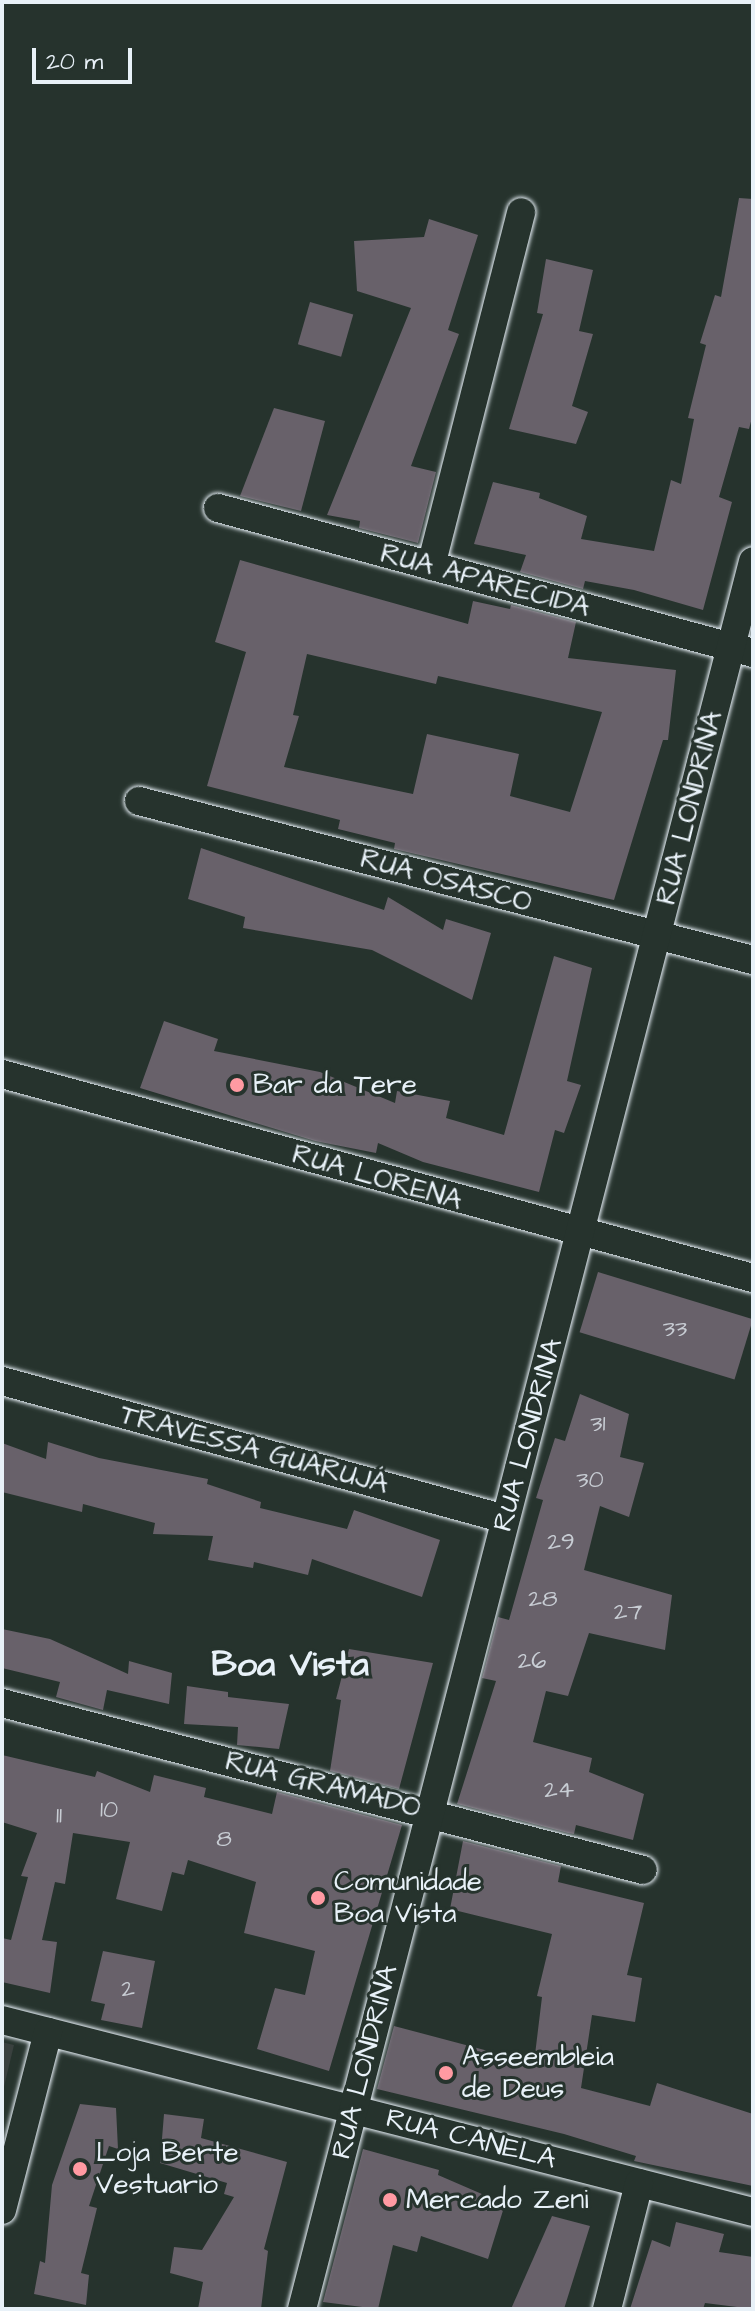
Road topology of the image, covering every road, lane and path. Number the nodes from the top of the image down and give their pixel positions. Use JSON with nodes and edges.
{"nodes":[{"id":1,"x":521,"y":212,"type":"dead end"},
{"id":2,"x":218,"y":508,"type":"dead end"},
{"id":3,"x":753,"y":561,"type":"edge"},
{"id":4,"x":431,"y":566,"type":"junction"},
{"id":5,"x":742,"y":650,"type":"edge"},
{"id":6,"x":139,"y":801,"type":"dead end"},
{"id":7,"x":658,"y":935,"type":"junction"},
{"id":8,"x":753,"y":960,"type":"edge"},
{"id":9,"x":2,"y":1075,"type":"edge"},
{"id":10,"x":581,"y":1235,"type":"junction"},
{"id":11,"x":753,"y":1278,"type":"edge"},
{"id":12,"x":2,"y":1381,"type":"edge"},
{"id":13,"x":505,"y":1519,"type":"junction"},
{"id":14,"x":2,"y":1703,"type":"edge"},
{"id":15,"x":428,"y":1812,"type":"junction"},
{"id":16,"x":643,"y":1870,"type":"dead end"},
{"id":17,"x":2,"y":2020,"type":"edge"},
{"id":18,"x":48,"y":2032,"type":"junction"},
{"id":19,"x":354,"y":2110,"type":"junction"},
{"id":20,"x":639,"y":2183,"type":"junction"},
{"id":21,"x":2,"y":2210,"type":"edge"},
{"id":22,"x":753,"y":2212,"type":"edge"},
{"id":23,"x":302,"y":2309,"type":"edge"},
{"id":24,"x":607,"y":2309,"type":"edge"}],
"edges":[{"from":1,"to":4,"type":"street"},
{"from":2,"to":4,"type":"street","name":"RUA APARECIDA"},
{"from":3,"to":5,"type":"street","name":"RUA LONDRINA"},
{"from":4,"to":5,"type":"street","name":"RUA APARECIDA"},
{"from":5,"to":7,"type":"street","name":"RUA LONDRINA"},
{"from":6,"to":7,"type":"street","name":"RUA OSASCO"},
{"from":7,"to":8,"type":"street","name":"RUA OSASCO"},
{"from":7,"to":10,"type":"street","name":"RUA LONDRINA"},
{"from":9,"to":10,"type":"street","name":"RUA LORENA"},
{"from":10,"to":11,"type":"street","name":"RUA LORENA"},
{"from":10,"to":13,"type":"street","name":"RUA LONDRINA"},
{"from":12,"to":13,"type":"street","name":"TRAVESSA GUARUJÁ"},
{"from":13,"to":15,"type":"street","name":"RUA LONDRINA"},
{"from":14,"to":15,"type":"street","name":"RUA GRAMADO"},
{"from":15,"to":16,"type":"street","name":"RUA GRAMADO"},
{"from":15,"to":19,"type":"street","name":"RUA LONDRINA"},
{"from":17,"to":18,"type":"street","name":"RUA CANELA"},
{"from":18,"to":19,"type":"street","name":"RUA CANELA"},
{"from":18,"to":21,"type":"street"},
{"from":19,"to":20,"type":"street","name":"RUA CANELA"},
{"from":19,"to":23,"type":"street","name":"RUA LONDRINA"},
{"from":20,"to":22,"type":"street","name":"RUA CANELA"},
{"from":20,"to":24,"type":"street"}]}
